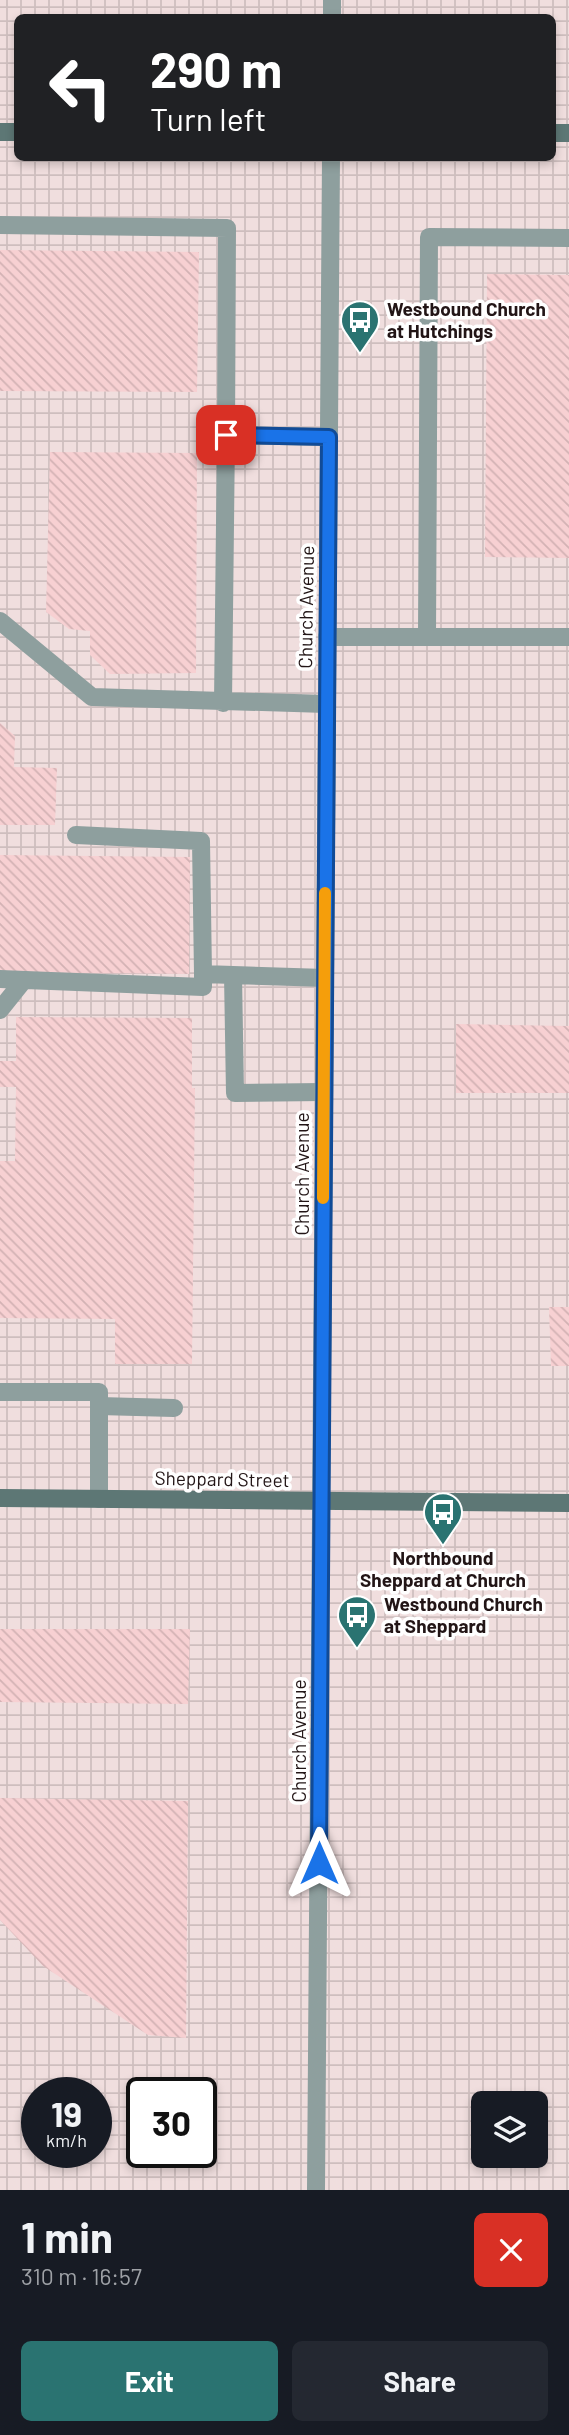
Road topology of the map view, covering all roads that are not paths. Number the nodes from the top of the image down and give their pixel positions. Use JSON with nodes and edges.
{"nodes":[{"id":1,"x":331,"y":161,"type":"edge"},
{"id":2,"x":0,"y":225,"type":"edge"},
{"id":3,"x":569,"y":237,"type":"edge"},
{"id":4,"x":226,"y":435,"type":"junction"},
{"id":5,"x":329,"y":437,"type":"junction"},
{"id":6,"x":0,"y":621,"type":"edge"},
{"id":7,"x":327,"y":637,"type":"junction"},
{"id":8,"x":428,"y":637,"type":"junction"},
{"id":9,"x":569,"y":637,"type":"edge"},
{"id":10,"x":223,"y":703,"type":"junction"},
{"id":11,"x":326,"y":704,"type":"junction"},
{"id":12,"x":76,"y":835,"type":"dead end"},
{"id":13,"x":203,"y":974,"type":"junction"},
{"id":14,"x":233,"y":975,"type":"junction"},
{"id":15,"x":325,"y":978,"type":"junction"},
{"id":16,"x":0,"y":979,"type":"edge"},
{"id":17,"x":24,"y":980,"type":"junction"},
{"id":18,"x":0,"y":1010,"type":"edge"},
{"id":19,"x":323,"y":1092,"type":"junction"},
{"id":20,"x":0,"y":1392,"type":"edge"},
{"id":21,"x":99,"y":1406,"type":"junction"},
{"id":22,"x":174,"y":1408,"type":"dead end"},
{"id":23,"x":0,"y":1498,"type":"edge"},
{"id":24,"x":99,"y":1499,"type":"junction"},
{"id":25,"x":321,"y":1501,"type":"junction"},
{"id":26,"x":569,"y":1503,"type":"edge"},
{"id":27,"x":316,"y":2190,"type":"edge"}],
"edges":[{"from":1,"to":5,"type":"street","name":"Church Avenue"},
{"from":2,"to":4,"type":"street"},
{"from":3,"to":8,"type":"street"},
{"from":4,"to":5,"type":"street"},
{"from":4,"to":10,"type":"street"},
{"from":5,"to":7,"type":"street","name":"Church Avenue"},
{"from":6,"to":10,"type":"street"},
{"from":7,"to":8,"type":"street"},
{"from":7,"to":11,"type":"street","name":"Church Avenue"},
{"from":8,"to":9,"type":"street"},
{"from":10,"to":11,"type":"street"},
{"from":11,"to":15,"type":"street","name":"Church Avenue"},
{"from":12,"to":13,"type":"street"},
{"from":13,"to":14,"type":"street"},
{"from":13,"to":17,"type":"street"},
{"from":14,"to":15,"type":"street"},
{"from":14,"to":19,"type":"street"},
{"from":15,"to":19,"type":"street","name":"Church Avenue"},
{"from":16,"to":17,"type":"street"},
{"from":17,"to":18,"type":"street"},
{"from":19,"to":25,"type":"street","name":"Church Avenue"},
{"from":20,"to":21,"type":"street"},
{"from":21,"to":22,"type":"street"},
{"from":21,"to":24,"type":"street"},
{"from":23,"to":24,"type":"street","name":"Sheppard Street"},
{"from":24,"to":25,"type":"street","name":"Sheppard Street"},
{"from":25,"to":26,"type":"street","name":"Sheppard Street"},
{"from":25,"to":27,"type":"street","name":"Church Avenue"}]}
